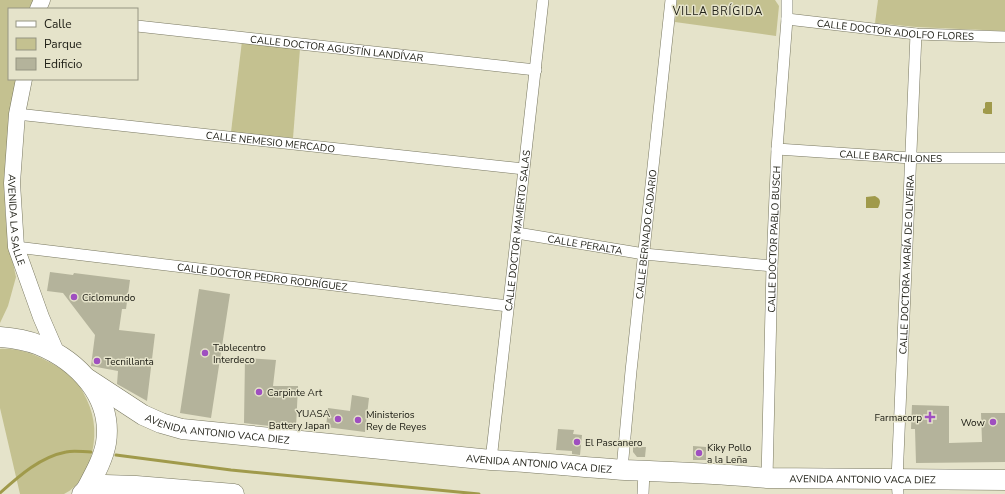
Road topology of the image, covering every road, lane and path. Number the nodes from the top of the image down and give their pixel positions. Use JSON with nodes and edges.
{"nodes":[{"id":1,"x":543,"y":0,"type":"edge"},
{"id":2,"x":671,"y":0,"type":"edge"},
{"id":3,"x":787,"y":0,"type":"edge"},
{"id":4,"x":787,"y":19,"type":"junction"},
{"id":5,"x":138,"y":26,"type":"edge"},
{"id":6,"x":916,"y":34,"type":"junction"},
{"id":7,"x":1005,"y":36,"type":"edge"},
{"id":8,"x":536,"y":70,"type":"junction"},
{"id":9,"x":24,"y":80,"type":"edge"},
{"id":10,"x":17,"y":114,"type":"junction"},
{"id":11,"x":777,"y":149,"type":"junction"},
{"id":12,"x":911,"y":158,"type":"junction"},
{"id":13,"x":1005,"y":158,"type":"edge"},
{"id":14,"x":524,"y":169,"type":"junction"},
{"id":15,"x":516,"y":233,"type":"junction"},
{"id":16,"x":16,"y":247,"type":"junction"},
{"id":17,"x":644,"y":254,"type":"junction"},
{"id":18,"x":772,"y":266,"type":"junction"},
{"id":19,"x":508,"y":306,"type":"junction"},
{"id":20,"x":0,"y":337,"type":"edge"},
{"id":21,"x":57,"y":354,"type":"junction"},
{"id":22,"x":88,"y":379,"type":"junction"},
{"id":23,"x":491,"y":460,"type":"junction"},
{"id":24,"x":622,"y":470,"type":"junction"},
{"id":25,"x":644,"y":471,"type":"junction"},
{"id":26,"x":768,"y":478,"type":"junction"},
{"id":27,"x":1005,"y":480,"type":"edge"},
{"id":28,"x":898,"y":487,"type":"edge"},
{"id":29,"x":84,"y":492,"type":"edge"},
{"id":30,"x":234,"y":494,"type":"edge"},
{"id":31,"x":643,"y":494,"type":"edge"}],
"edges":[{"from":1,"to":8,"type":"street","name":"CALLE DOCTOR MAMERTO SALAS"},
{"from":2,"to":17,"type":"street","name":"CALLE BERNADO CADARIO"},
{"from":3,"to":4,"type":"street","name":"CALLE DOCTOR PABLO BUSCH"},
{"from":4,"to":6,"type":"street","name":"CALLE DOCTOR ADOLFO FLORES"},
{"from":4,"to":11,"type":"street","name":"CALLE DOCTOR PABLO BUSCH"},
{"from":5,"to":8,"type":"street","name":"CALLE DOCTOR AGUSTÍN LANDÍVAR"},
{"from":6,"to":7,"type":"street","name":"CALLE DOCTOR ADOLFO FLORES"},
{"from":6,"to":12,"type":"street","name":"CALLE DOCTORA MARÍA DE OLIVEIRA"},
{"from":8,"to":14,"type":"street","name":"CALLE DOCTOR MAMERTO SALAS"},
{"from":9,"to":10,"type":"main road","name":"AVENIDA LA SALLE"},
{"from":10,"to":14,"type":"street","name":"CALLE NEMESIO MERCADO"},
{"from":10,"to":16,"type":"main road","name":"AVENIDA LA SALLE"},
{"from":11,"to":12,"type":"street","name":"CALLE BARCHILONES"},
{"from":11,"to":18,"type":"street","name":"CALLE DOCTOR PABLO BUSCH"},
{"from":12,"to":13,"type":"street","name":"CALLE BARCHILONES"},
{"from":12,"to":28,"type":"street","name":"CALLE DOCTORA MARÍA DE OLIVEIRA"},
{"from":14,"to":15,"type":"street","name":"CALLE DOCTOR MAMERTO SALAS"},
{"from":15,"to":17,"type":"street","name":"CALLE PERALTA"},
{"from":15,"to":19,"type":"street","name":"CALLE DOCTOR MAMERTO SALAS"},
{"from":16,"to":19,"type":"street","name":"CALLE DOCTOR PEDRO RODRÍGUEZ"},
{"from":16,"to":21,"type":"main road","name":"AVENIDA LA SALLE"},
{"from":17,"to":18,"type":"street","name":"CALLE PERALTA"},
{"from":17,"to":24,"type":"street","name":"CALLE BERNADO CADARIO"},
{"from":18,"to":26,"type":"street","name":"CALLE DOCTOR PABLO BUSCH"},
{"from":19,"to":23,"type":"street","name":"CALLE DOCTOR MAMERTO SALAS"},
{"from":20,"to":21,"type":"highway"},
{"from":21,"to":22,"type":"highway"},
{"from":22,"to":23,"type":"highway","name":"AVENIDA ANTONIO VACA DIEZ"},
{"from":22,"to":29,"type":"highway"},
{"from":23,"to":24,"type":"highway","name":"AVENIDA ANTONIO VACA DIEZ"},
{"from":24,"to":25,"type":"highway","name":"AVENIDA ANTONIO VACA DIEZ"},
{"from":25,"to":26,"type":"highway","name":"AVENIDA ANTONIO VACA DIEZ"},
{"from":25,"to":31,"type":"street"},
{"from":26,"to":28,"type":"highway","name":"AVENIDA ANTONIO VACA DIEZ"},
{"from":27,"to":28,"type":"highway","name":"AVENIDA ANTONIO VACA DIEZ"},
{"from":29,"to":30,"type":"highway"}]}
